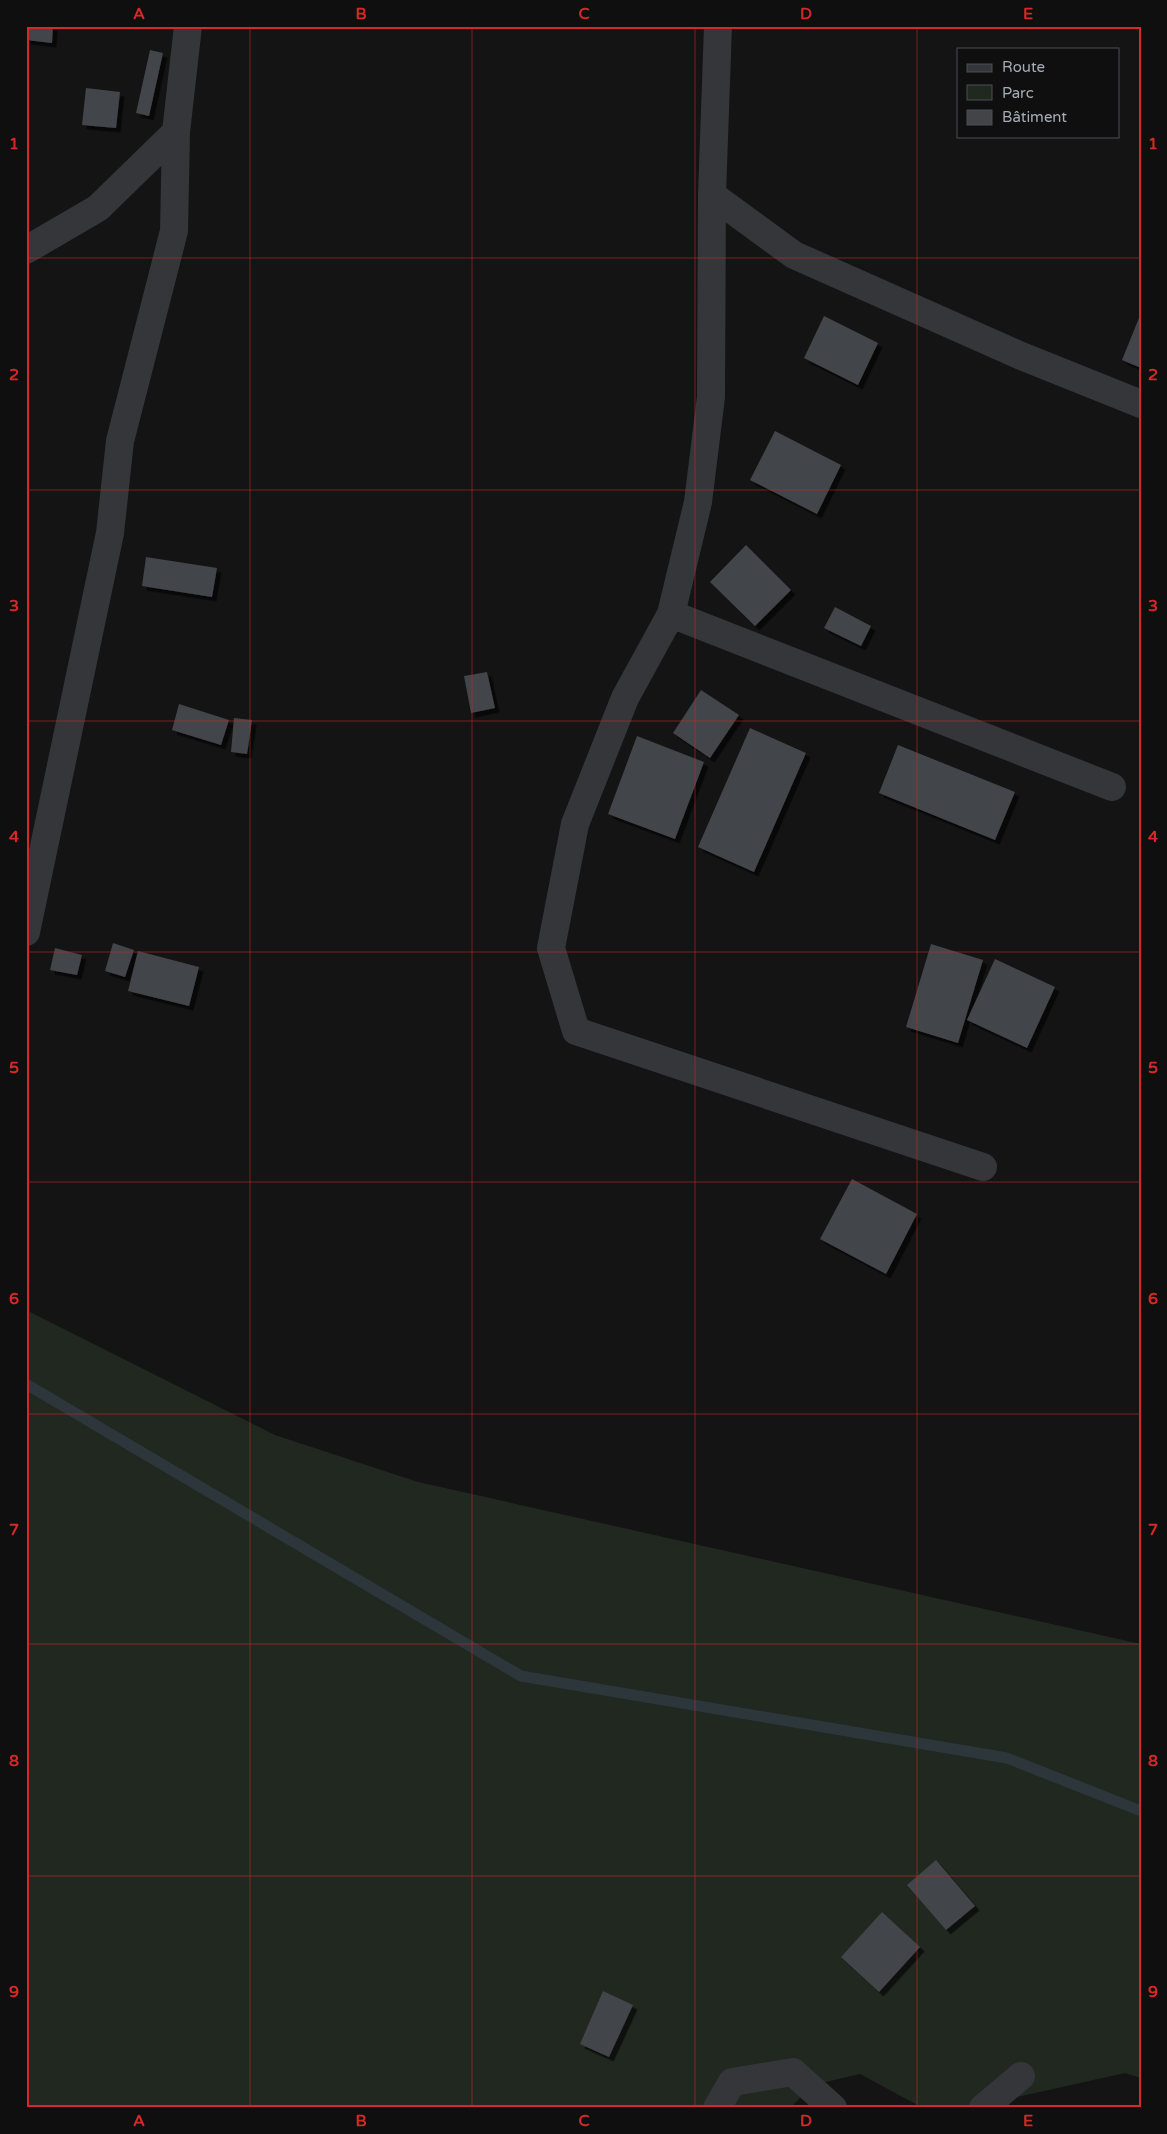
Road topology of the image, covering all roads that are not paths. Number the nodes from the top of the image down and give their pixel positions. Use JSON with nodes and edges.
{"nodes":[{"id":1,"x":188,"y":26,"type":"edge"},
{"id":2,"x":718,"y":26,"type":"edge"},
{"id":3,"x":176,"y":132,"type":"junction"},
{"id":4,"x":712,"y":195,"type":"junction"},
{"id":5,"x":26,"y":250,"type":"edge"},
{"id":6,"x":1141,"y":404,"type":"edge"},
{"id":7,"x":670,"y":614,"type":"junction"},
{"id":8,"x":1112,"y":787,"type":"dead end"},
{"id":9,"x":26,"y":932,"type":"edge"},
{"id":10,"x":982,"y":1167,"type":"dead end"},
{"id":11,"x":1021,"y":2076,"type":"dead end"},
{"id":12,"x":717,"y":2108,"type":"edge"},
{"id":13,"x":834,"y":2108,"type":"edge"},
{"id":14,"x":983,"y":2108,"type":"edge"}],
"edges":[{"from":1,"to":3,"type":"street"},
{"from":2,"to":4,"type":"street"},
{"from":3,"to":5,"type":"street"},
{"from":3,"to":9,"type":"street"},
{"from":4,"to":6,"type":"street"},
{"from":4,"to":7,"type":"street"},
{"from":7,"to":8,"type":"street"},
{"from":7,"to":10,"type":"street"},
{"from":11,"to":14,"type":"street"},
{"from":12,"to":13,"type":"street"}]}
